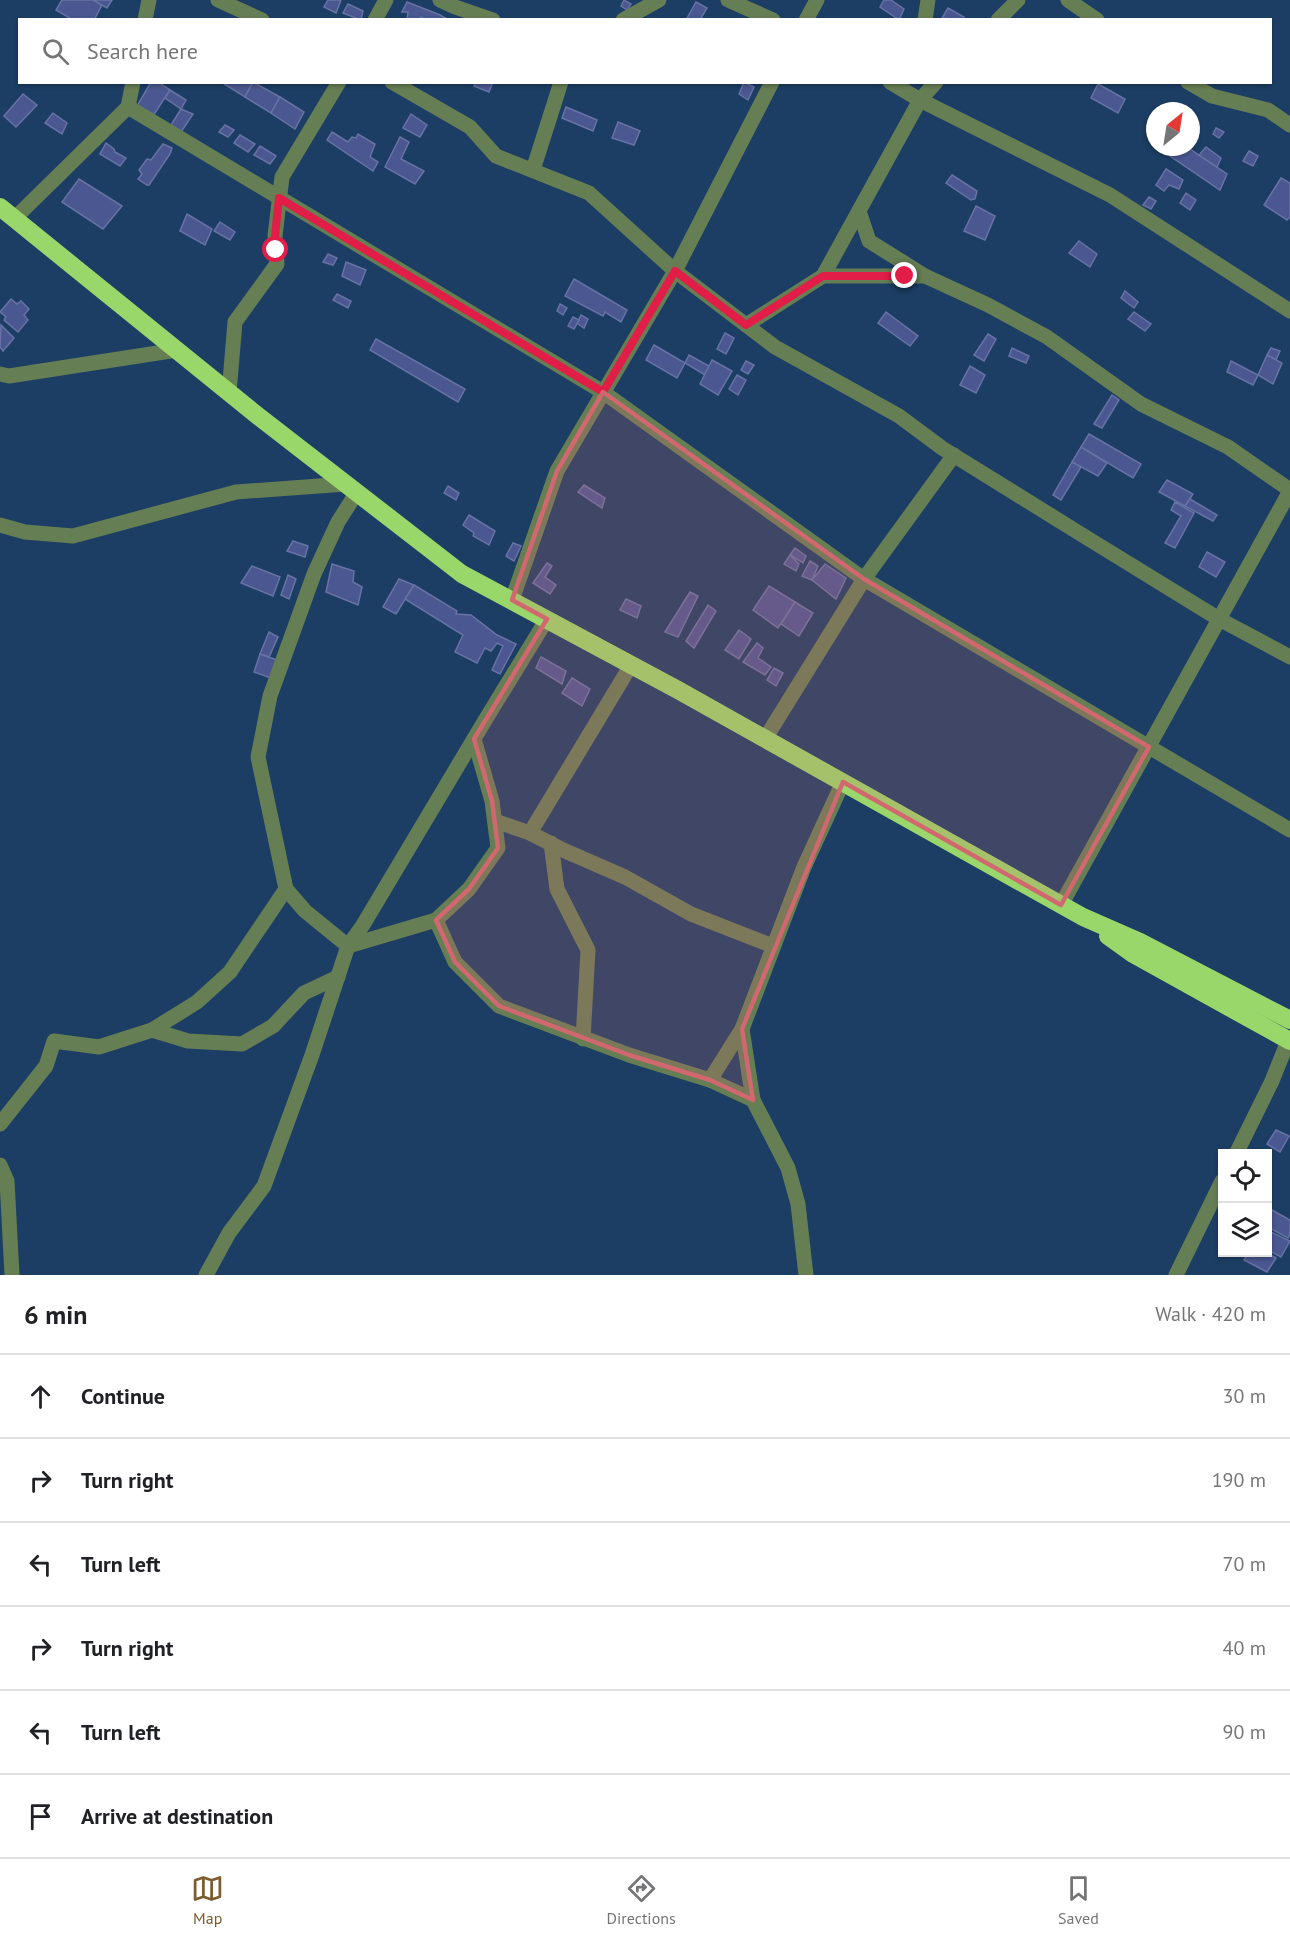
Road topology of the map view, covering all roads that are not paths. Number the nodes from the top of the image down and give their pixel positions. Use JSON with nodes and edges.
{"nodes":[{"id":1,"x":149,"y":0,"type":"edge"},
{"id":2,"x":218,"y":0,"type":"edge"},
{"id":3,"x":386,"y":0,"type":"edge"},
{"id":4,"x":440,"y":0,"type":"edge"},
{"id":5,"x":659,"y":0,"type":"edge"},
{"id":6,"x":727,"y":0,"type":"edge"},
{"id":7,"x":817,"y":0,"type":"edge"},
{"id":8,"x":928,"y":0,"type":"edge"},
{"id":9,"x":1018,"y":0,"type":"edge"},
{"id":10,"x":1068,"y":0,"type":"edge"},
{"id":11,"x":145,"y":18,"type":"edge"},
{"id":12,"x":258,"y":18,"type":"edge"},
{"id":13,"x":376,"y":18,"type":"edge"},
{"id":14,"x":487,"y":18,"type":"edge"},
{"id":15,"x":627,"y":18,"type":"edge"},
{"id":16,"x":743,"y":18,"type":"edge"},
{"id":17,"x":768,"y":18,"type":"edge"},
{"id":18,"x":807,"y":18,"type":"edge"},
{"id":19,"x":925,"y":18,"type":"edge"},
{"id":20,"x":1000,"y":18,"type":"edge"},
{"id":21,"x":1094,"y":18,"type":"edge"},
{"id":22,"x":133,"y":84,"type":"edge"},
{"id":23,"x":338,"y":84,"type":"edge"},
{"id":24,"x":395,"y":84,"type":"edge"},
{"id":25,"x":560,"y":84,"type":"edge"},
{"id":26,"x":771,"y":84,"type":"edge"},
{"id":27,"x":893,"y":84,"type":"edge"},
{"id":28,"x":921,"y":84,"type":"edge"},
{"id":29,"x":934,"y":84,"type":"edge"},
{"id":30,"x":1191,"y":84,"type":"edge"},
{"id":31,"x":920,"y":100,"type":"junction"},
{"id":32,"x":128,"y":107,"type":"junction"},
{"id":33,"x":1290,"y":125,"type":"edge"},
{"id":34,"x":532,"y":170,"type":"junction"},
{"id":35,"x":279,"y":198,"type":"junction"},
{"id":36,"x":0,"y":207,"type":"edge"},
{"id":37,"x":858,"y":211,"type":"junction"},
{"id":38,"x":14,"y":219,"type":"junction"},
{"id":39,"x":675,"y":271,"type":"junction"},
{"id":40,"x":823,"y":276,"type":"junction"},
{"id":41,"x":925,"y":276,"type":"junction"},
{"id":42,"x":1290,"y":311,"type":"edge"},
{"id":43,"x":746,"y":325,"type":"junction"},
{"id":44,"x":177,"y":350,"type":"junction"},
{"id":45,"x":0,"y":374,"type":"edge"},
{"id":46,"x":603,"y":392,"type":"junction"},
{"id":47,"x":229,"y":393,"type":"junction"},
{"id":48,"x":954,"y":455,"type":"junction"},
{"id":49,"x":351,"y":488,"type":"junction"},
{"id":50,"x":1290,"y":491,"type":"edge"},
{"id":51,"x":0,"y":525,"type":"edge"},
{"id":52,"x":864,"y":579,"type":"junction"},
{"id":53,"x":512,"y":600,"type":"junction"},
{"id":54,"x":1219,"y":619,"type":"junction"},
{"id":55,"x":547,"y":620,"type":"junction"},
{"id":56,"x":1290,"y":657,"type":"edge"},
{"id":57,"x":631,"y":665,"type":"junction"},
{"id":58,"x":474,"y":739,"type":"junction"},
{"id":59,"x":765,"y":739,"type":"junction"},
{"id":60,"x":1149,"y":747,"type":"junction"},
{"id":61,"x":843,"y":782,"type":"junction"},
{"id":62,"x":495,"y":821,"type":"junction"},
{"id":63,"x":1290,"y":830,"type":"edge"},
{"id":64,"x":530,"y":833,"type":"junction"},
{"id":65,"x":551,"y":843,"type":"junction"},
{"id":66,"x":286,"y":889,"type":"junction"},
{"id":67,"x":1061,"y":905,"type":"junction"},
{"id":68,"x":1083,"y":917,"type":"junction"},
{"id":69,"x":436,"y":920,"type":"junction"},
{"id":70,"x":348,"y":946,"type":"junction"},
{"id":71,"x":773,"y":946,"type":"junction"},
{"id":72,"x":338,"y":977,"type":"junction"},
{"id":73,"x":1290,"y":1020,"type":"edge"},
{"id":74,"x":742,"y":1029,"type":"junction"},
{"id":75,"x":152,"y":1030,"type":"junction"},
{"id":76,"x":583,"y":1039,"type":"junction"},
{"id":77,"x":1289,"y":1041,"type":"edge"},
{"id":78,"x":710,"y":1080,"type":"junction"},
{"id":79,"x":753,"y":1101,"type":"junction"},
{"id":80,"x":0,"y":1124,"type":"edge"},
{"id":81,"x":1238,"y":1149,"type":"edge"},
{"id":82,"x":0,"y":1164,"type":"edge"},
{"id":83,"x":1218,"y":1189,"type":"edge"},
{"id":84,"x":12,"y":1275,"type":"edge"},
{"id":85,"x":206,"y":1275,"type":"edge"},
{"id":86,"x":806,"y":1275,"type":"edge"},
{"id":87,"x":1176,"y":1275,"type":"edge"}],
"edges":[{"from":1,"to":11,"type":"street"},
{"from":2,"to":12,"type":"street"},
{"from":3,"to":13,"type":"street"},
{"from":4,"to":14,"type":"street"},
{"from":5,"to":15,"type":"street"},
{"from":6,"to":16,"type":"street"},
{"from":6,"to":17,"type":"street"},
{"from":7,"to":18,"type":"street"},
{"from":8,"to":19,"type":"street"},
{"from":9,"to":20,"type":"street"},
{"from":10,"to":21,"type":"street"},
{"from":22,"to":32,"type":"street"},
{"from":23,"to":35,"type":"street"},
{"from":24,"to":34,"type":"street"},
{"from":25,"to":34,"type":"street"},
{"from":26,"to":39,"type":"street"},
{"from":27,"to":31,"type":"street"},
{"from":28,"to":31,"type":"street"},
{"from":29,"to":31,"type":"street"},
{"from":30,"to":33,"type":"street"},
{"from":31,"to":37,"type":"street"},
{"from":31,"to":42,"type":"street"},
{"from":32,"to":35,"type":"street"},
{"from":32,"to":38,"type":"street"},
{"from":34,"to":39,"type":"street"},
{"from":35,"to":46,"type":"street"},
{"from":35,"to":47,"type":"street"},
{"from":36,"to":38,"type":"highway"},
{"from":37,"to":40,"type":"street"},
{"from":37,"to":41,"type":"street"},
{"from":38,"to":44,"type":"highway"},
{"from":39,"to":43,"type":"street"},
{"from":39,"to":46,"type":"street"},
{"from":40,"to":41,"type":"street"},
{"from":40,"to":43,"type":"street"},
{"from":41,"to":50,"type":"street"},
{"from":43,"to":48,"type":"street"},
{"from":44,"to":45,"type":"street"},
{"from":44,"to":47,"type":"highway"},
{"from":46,"to":52,"type":"street"},
{"from":46,"to":53,"type":"street"},
{"from":47,"to":49,"type":"highway"},
{"from":48,"to":52,"type":"street"},
{"from":48,"to":54,"type":"street"},
{"from":49,"to":51,"type":"street"},
{"from":49,"to":53,"type":"highway"},
{"from":49,"to":66,"type":"street"},
{"from":50,"to":54,"type":"street"},
{"from":52,"to":59,"type":"street"},
{"from":52,"to":60,"type":"street"},
{"from":53,"to":55,"type":"highway"},
{"from":54,"to":56,"type":"street"},
{"from":54,"to":60,"type":"street"},
{"from":55,"to":57,"type":"highway"},
{"from":55,"to":58,"type":"street"},
{"from":57,"to":59,"type":"highway"},
{"from":57,"to":64,"type":"street"},
{"from":58,"to":62,"type":"street"},
{"from":58,"to":70,"type":"street"},
{"from":59,"to":61,"type":"highway"},
{"from":60,"to":63,"type":"street"},
{"from":60,"to":67,"type":"street"},
{"from":61,"to":67,"type":"highway"},
{"from":61,"to":71,"type":"street"},
{"from":62,"to":64,"type":"street"},
{"from":62,"to":69,"type":"street"},
{"from":64,"to":65,"type":"street"},
{"from":65,"to":71,"type":"street"},
{"from":65,"to":76,"type":"street"},
{"from":66,"to":70,"type":"street"},
{"from":66,"to":75,"type":"street"},
{"from":67,"to":68,"type":"highway"},
{"from":68,"to":73,"type":"highway"},
{"from":68,"to":77,"type":"highway"},
{"from":69,"to":70,"type":"street"},
{"from":69,"to":76,"type":"street"},
{"from":70,"to":72,"type":"street"},
{"from":71,"to":74,"type":"street"},
{"from":72,"to":75,"type":"street"},
{"from":72,"to":85,"type":"street"},
{"from":74,"to":78,"type":"street"},
{"from":74,"to":79,"type":"street"},
{"from":75,"to":80,"type":"street"},
{"from":76,"to":78,"type":"street"},
{"from":77,"to":81,"type":"street"},
{"from":78,"to":79,"type":"street"},
{"from":79,"to":86,"type":"street"},
{"from":82,"to":84,"type":"street"},
{"from":83,"to":87,"type":"street"}]}
